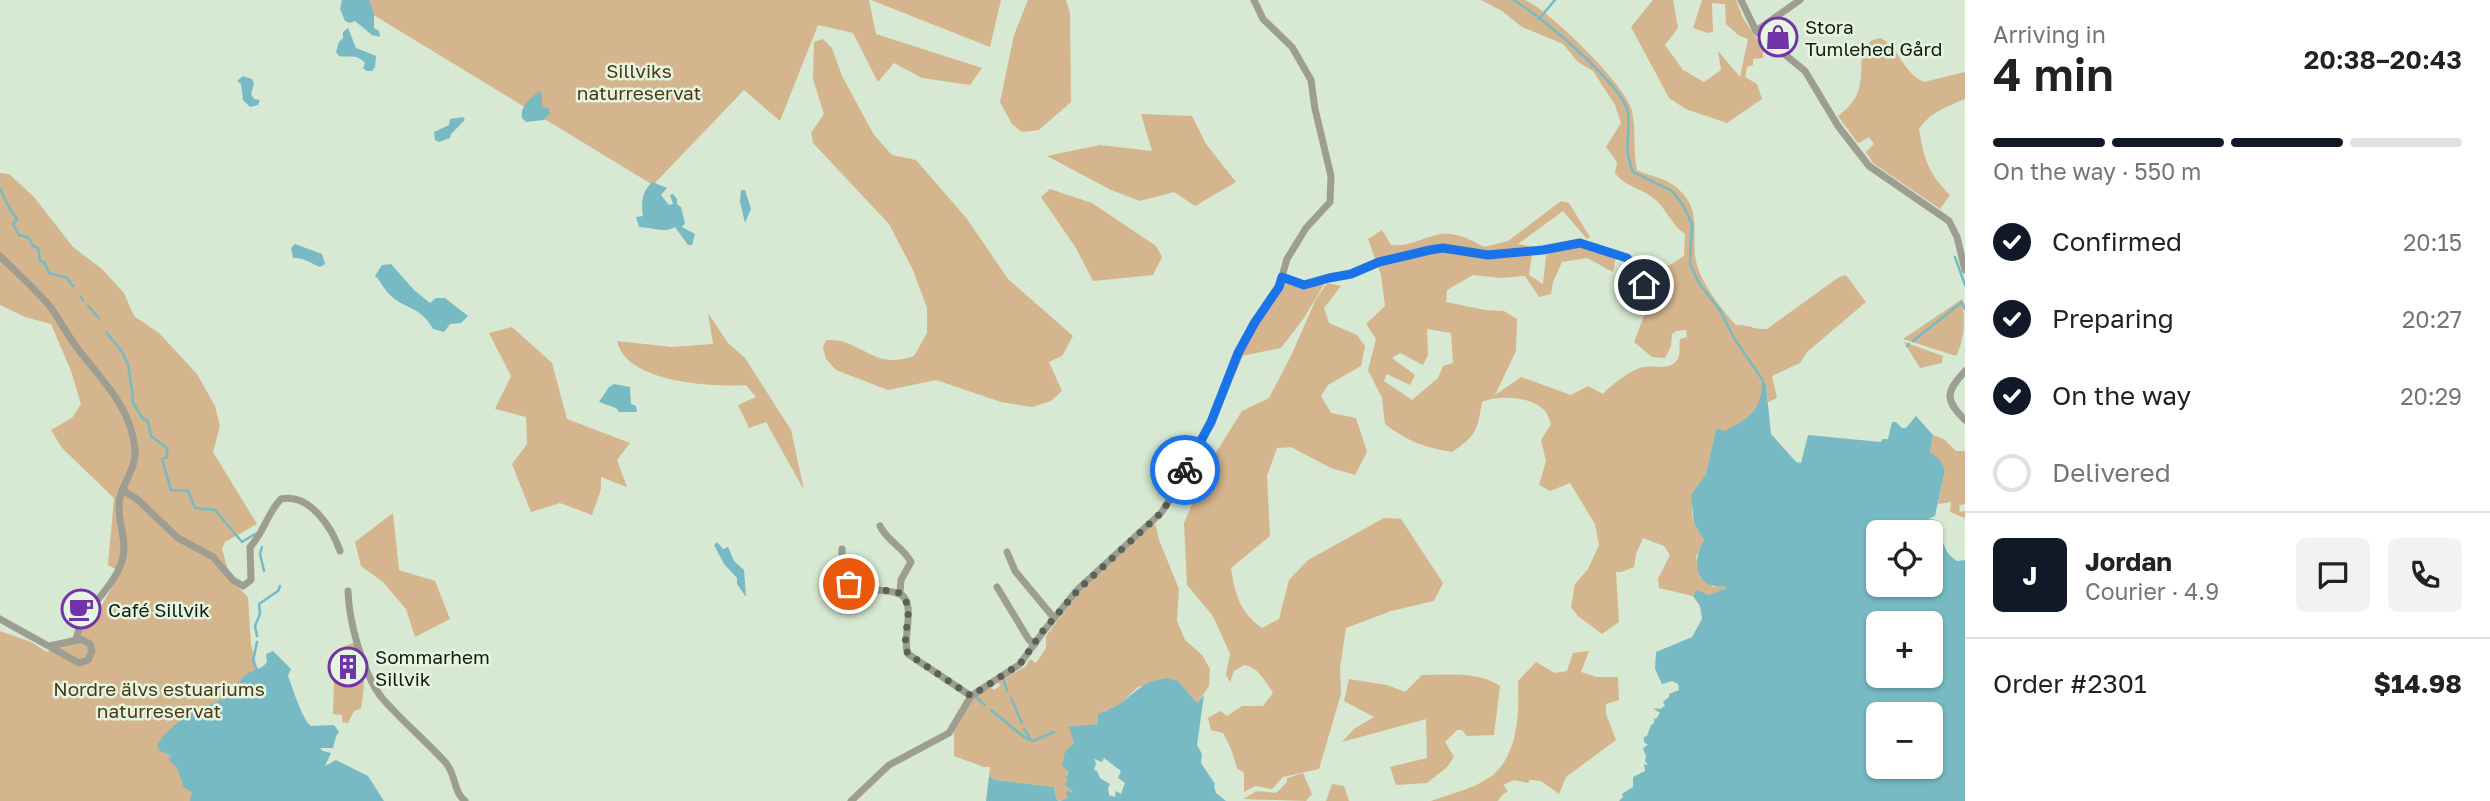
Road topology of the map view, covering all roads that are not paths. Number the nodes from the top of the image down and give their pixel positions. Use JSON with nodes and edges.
{"nodes":[{"id":1,"x":1254,"y":0,"type":"edge"},
{"id":2,"x":1741,"y":0,"type":"edge"},
{"id":3,"x":1800,"y":0,"type":"edge"},
{"id":4,"x":1756,"y":31,"type":"junction"},
{"id":5,"x":1962,"y":248,"type":"edge"},
{"id":6,"x":0,"y":256,"type":"edge"},
{"id":7,"x":1965,"y":270,"type":"edge"},
{"id":8,"x":1282,"y":277,"type":"junction"},
{"id":9,"x":1646,"y":300,"type":"dead end"},
{"id":10,"x":1965,"y":371,"type":"edge"},
{"id":11,"x":1965,"y":420,"type":"edge"},
{"id":12,"x":123,"y":490,"type":"junction"},
{"id":13,"x":880,"y":526,"type":"dead end"},
{"id":14,"x":842,"y":549,"type":"dead end"},
{"id":15,"x":340,"y":551,"type":"dead end"},
{"id":16,"x":1007,"y":552,"type":"dead end"},
{"id":17,"x":997,"y":587,"type":"dead end"},
{"id":18,"x":348,"y":591,"type":"dead end"},
{"id":19,"x":900,"y":593,"type":"junction"},
{"id":20,"x":1054,"y":618,"type":"junction"},
{"id":21,"x":0,"y":619,"type":"edge"},
{"id":22,"x":76,"y":639,"type":"junction"},
{"id":23,"x":1035,"y":644,"type":"junction"},
{"id":24,"x":50,"y":646,"type":"junction"},
{"id":25,"x":971,"y":696,"type":"junction"},
{"id":26,"x":466,"y":801,"type":"edge"},
{"id":27,"x":852,"y":801,"type":"edge"}],
"edges":[{"from":1,"to":8,"type":"street"},
{"from":2,"to":4,"type":"street"},
{"from":3,"to":4,"type":"street"},
{"from":4,"to":5,"type":"street"},
{"from":5,"to":7,"type":"street"},
{"from":6,"to":12,"type":"street"},
{"from":8,"to":9,"type":"street"},
{"from":8,"to":20,"type":"street"},
{"from":10,"to":11,"type":"street"},
{"from":12,"to":15,"type":"street"},
{"from":12,"to":22,"type":"street"},
{"from":13,"to":19,"type":"street"},
{"from":14,"to":19,"type":"street"},
{"from":16,"to":20,"type":"street"},
{"from":17,"to":23,"type":"street"},
{"from":18,"to":26,"type":"street"},
{"from":19,"to":25,"type":"street"},
{"from":20,"to":23,"type":"street"},
{"from":21,"to":24,"type":"street"},
{"from":22,"to":24,"type":"street"},
{"from":22,"to":24,"type":"street"},
{"from":23,"to":25,"type":"street"},
{"from":25,"to":27,"type":"street"}]}
